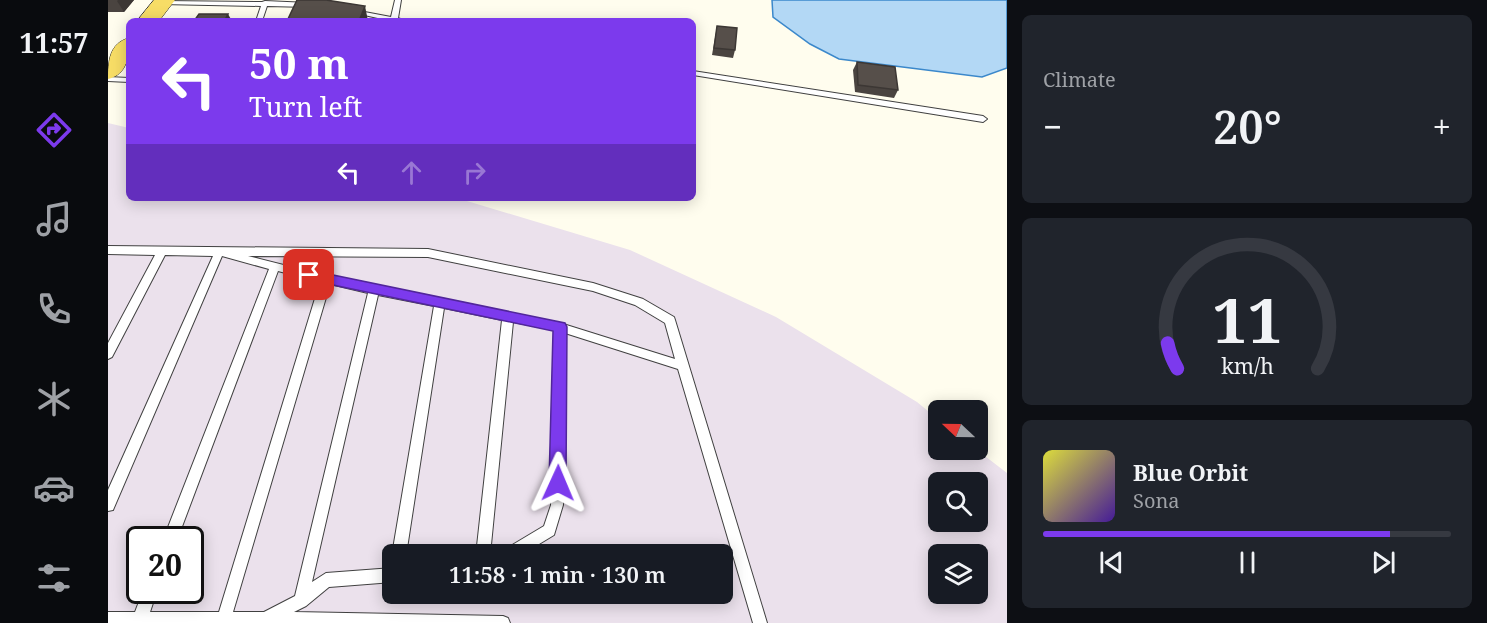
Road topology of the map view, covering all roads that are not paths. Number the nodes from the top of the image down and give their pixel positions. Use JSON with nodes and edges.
{"nodes":[{"id":1,"x":398,"y":0,"type":"edge"},
{"id":2,"x":164,"y":1,"type":"edge"},
{"id":3,"x":198,"y":1,"type":"edge"},
{"id":4,"x":265,"y":3,"type":"junction"},
{"id":5,"x":322,"y":7,"type":"edge"},
{"id":6,"x":343,"y":10,"type":"edge"},
{"id":7,"x":150,"y":18,"type":"edge"},
{"id":8,"x":260,"y":18,"type":"edge"},
{"id":9,"x":387,"y":18,"type":"edge"},
{"id":10,"x":398,"y":18,"type":"edge"},
{"id":11,"x":126,"y":49,"type":"edge"},
{"id":12,"x":108,"y":72,"type":"edge"},
{"id":13,"x":696,"y":73,"type":"edge"},
{"id":14,"x":108,"y":80,"type":"edge"},
{"id":15,"x":126,"y":80,"type":"edge"},
{"id":16,"x":983,"y":119,"type":"dead end"},
{"id":17,"x":108,"y":250,"type":"edge"},
{"id":18,"x":162,"y":251,"type":"junction"},
{"id":19,"x":219,"y":252,"type":"junction"},
{"id":20,"x":275,"y":267,"type":"junction"},
{"id":21,"x":326,"y":280,"type":"junction"},
{"id":22,"x":374,"y":290,"type":"junction"},
{"id":23,"x":440,"y":303,"type":"junction"},
{"id":24,"x":508,"y":316,"type":"junction"},
{"id":25,"x":560,"y":327,"type":"junction"},
{"id":26,"x":108,"y":354,"type":"edge"},
{"id":27,"x":683,"y":366,"type":"junction"},
{"id":28,"x":108,"y":505,"type":"edge"},
{"id":29,"x":175,"y":526,"type":"edge"},
{"id":30,"x":401,"y":544,"type":"edge"},
{"id":31,"x":484,"y":544,"type":"edge"},
{"id":32,"x":526,"y":544,"type":"edge"},
{"id":33,"x":382,"y":576,"type":"edge"},
{"id":34,"x":301,"y":601,"type":"junction"},
{"id":35,"x":145,"y":604,"type":"edge"},
{"id":36,"x":108,"y":619,"type":"edge"},
{"id":37,"x":140,"y":619,"type":"junction"},
{"id":38,"x":224,"y":619,"type":"junction"},
{"id":39,"x":265,"y":619,"type":"junction"},
{"id":40,"x":503,"y":623,"type":"edge"},
{"id":41,"x":760,"y":623,"type":"edge"}],
"edges":[{"from":1,"to":10,"type":"lane"},
{"from":2,"to":3,"type":"lane"},
{"from":2,"to":7,"type":"main road"},
{"from":3,"to":4,"type":"lane"},
{"from":4,"to":5,"type":"lane"},
{"from":4,"to":8,"type":"lane"},
{"from":6,"to":9,"type":"lane"},
{"from":11,"to":12,"type":"main road"},
{"from":13,"to":16,"type":"lane"},
{"from":14,"to":15,"type":"lane"},
{"from":17,"to":18,"type":"lane"},
{"from":18,"to":19,"type":"lane"},
{"from":18,"to":26,"type":"lane"},
{"from":19,"to":20,"type":"lane"},
{"from":19,"to":27,"type":"lane"},
{"from":19,"to":28,"type":"lane"},
{"from":20,"to":21,"type":"lane"},
{"from":20,"to":29,"type":"lane"},
{"from":21,"to":22,"type":"lane"},
{"from":21,"to":38,"type":"lane"},
{"from":22,"to":23,"type":"lane"},
{"from":22,"to":34,"type":"lane"},
{"from":23,"to":24,"type":"lane"},
{"from":23,"to":30,"type":"lane"},
{"from":24,"to":25,"type":"lane"},
{"from":24,"to":31,"type":"lane"},
{"from":25,"to":27,"type":"lane"},
{"from":25,"to":32,"type":"lane"},
{"from":27,"to":41,"type":"lane"},
{"from":33,"to":34,"type":"lane"},
{"from":34,"to":39,"type":"lane"},
{"from":35,"to":37,"type":"lane"},
{"from":36,"to":37,"type":"lane"},
{"from":37,"to":38,"type":"lane"},
{"from":38,"to":39,"type":"lane"},
{"from":39,"to":40,"type":"lane"}]}
